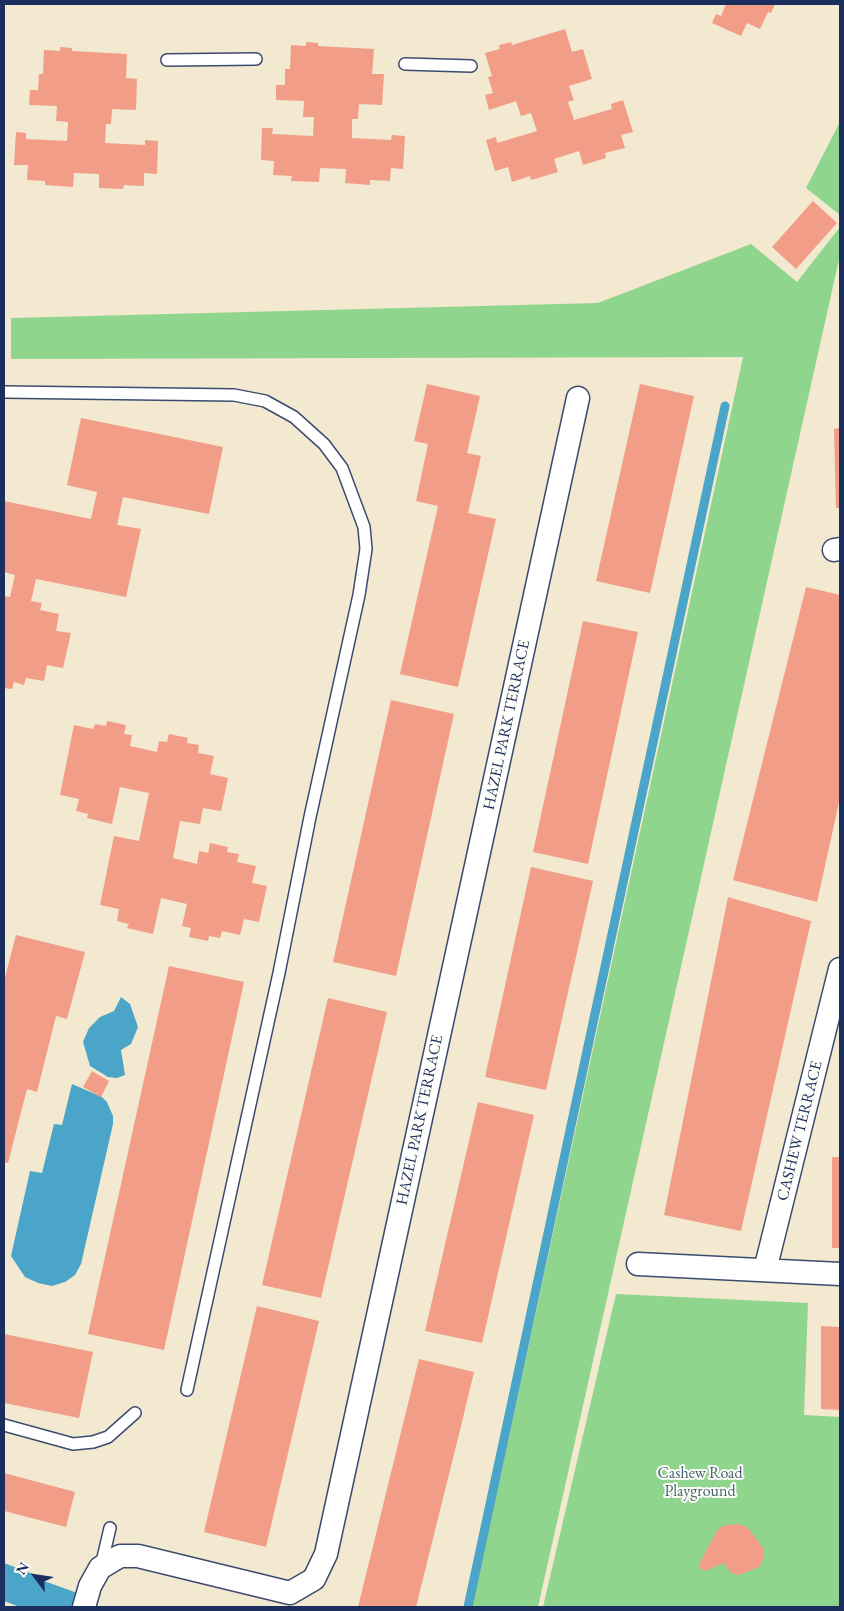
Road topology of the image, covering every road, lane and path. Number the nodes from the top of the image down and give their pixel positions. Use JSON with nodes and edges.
{"nodes":[{"id":1,"x":256,"y":59,"type":"dead end"},
{"id":2,"x":167,"y":60,"type":"dead end"},
{"id":3,"x":405,"y":64,"type":"dead end"},
{"id":4,"x":471,"y":66,"type":"dead end"},
{"id":5,"x":4,"y":392,"type":"edge"},
{"id":6,"x":578,"y":398,"type":"dead end"},
{"id":7,"x":840,"y":969,"type":"edge"},
{"id":8,"x":837,"y":993,"type":"edge"},
{"id":9,"x":638,"y":1264,"type":"dead end"},
{"id":10,"x":765,"y":1270,"type":"junction"},
{"id":11,"x":840,"y":1274,"type":"edge"},
{"id":12,"x":187,"y":1390,"type":"dead end"},
{"id":13,"x":135,"y":1413,"type":"dead end"},
{"id":14,"x":4,"y":1425,"type":"edge"},
{"id":15,"x":110,"y":1528,"type":"dead end"},
{"id":16,"x":92,"y":1587,"type":"edge"}],
"edges":[{"from":1,"to":2,"type":"lane"},
{"from":3,"to":4,"type":"lane"},
{"from":5,"to":12,"type":"lane"},
{"from":6,"to":16,"type":"street","name":"HAZEL PARK TERRACE"},
{"from":7,"to":8,"type":"street","name":"CASHEW TERRACE"},
{"from":8,"to":10,"type":"street","name":"CASHEW TERRACE"},
{"from":9,"to":10,"type":"street"},
{"from":10,"to":11,"type":"street"},
{"from":13,"to":14,"type":"lane"},
{"from":15,"to":16,"type":"lane"}]}
